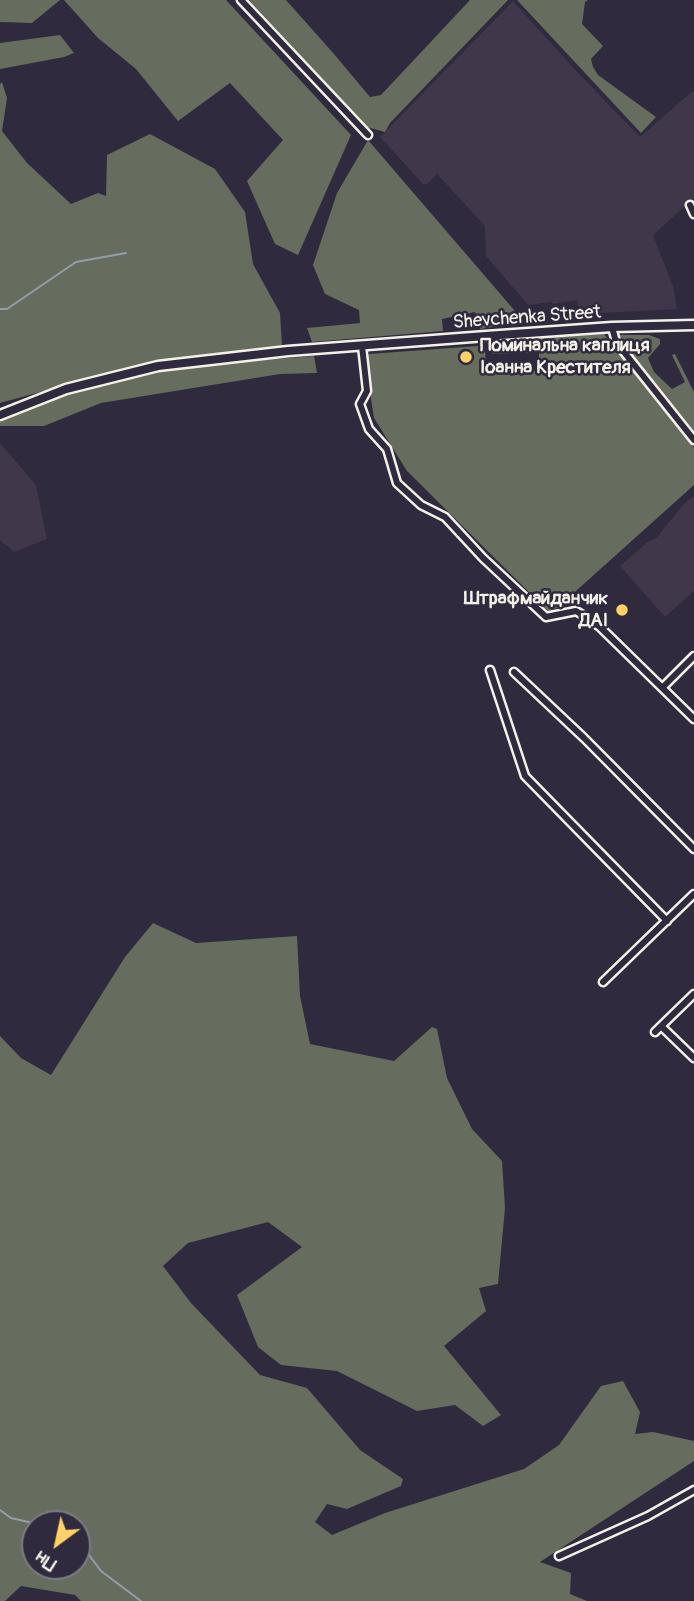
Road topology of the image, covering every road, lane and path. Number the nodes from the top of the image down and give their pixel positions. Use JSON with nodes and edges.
{"nodes":[{"id":1,"x":241,"y":0,"type":"edge"},
{"id":2,"x":368,"y":135,"type":"dead end"},
{"id":3,"x":690,"y":205,"type":"dead end"},
{"id":4,"x":694,"y":214,"type":"edge"},
{"id":5,"x":694,"y":325,"type":"edge"},
{"id":6,"x":612,"y":327,"type":"junction"},
{"id":7,"x":362,"y":346,"type":"junction"},
{"id":8,"x":0,"y":415,"type":"edge"},
{"id":9,"x":694,"y":440,"type":"edge"},
{"id":10,"x":694,"y":656,"type":"edge"},
{"id":11,"x":490,"y":670,"type":"dead end"},
{"id":12,"x":514,"y":673,"type":"dead end"},
{"id":13,"x":663,"y":687,"type":"junction"},
{"id":14,"x":694,"y":719,"type":"edge"},
{"id":15,"x":694,"y":849,"type":"edge"},
{"id":16,"x":694,"y":894,"type":"edge"},
{"id":17,"x":667,"y":920,"type":"junction"},
{"id":18,"x":603,"y":982,"type":"dead end"},
{"id":19,"x":694,"y":994,"type":"edge"},
{"id":20,"x":661,"y":1026,"type":"junction"},
{"id":21,"x":655,"y":1032,"type":"dead end"},
{"id":22,"x":694,"y":1058,"type":"edge"},
{"id":23,"x":694,"y":1490,"type":"edge"},
{"id":24,"x":559,"y":1556,"type":"dead end"}],
"edges":[{"from":1,"to":2,"type":"street"},
{"from":3,"to":4,"type":"street"},
{"from":5,"to":6,"type":"street","name":"Shevchenka Street"},
{"from":6,"to":7,"type":"street","name":"Shevchenka Street"},
{"from":6,"to":9,"type":"street"},
{"from":7,"to":8,"type":"street","name":"Shevchenka Street"},
{"from":7,"to":13,"type":"street"},
{"from":10,"to":13,"type":"street"},
{"from":11,"to":17,"type":"street"},
{"from":12,"to":15,"type":"street"},
{"from":13,"to":14,"type":"street"},
{"from":16,"to":17,"type":"street"},
{"from":17,"to":18,"type":"street"},
{"from":19,"to":20,"type":"street"},
{"from":20,"to":21,"type":"street"},
{"from":20,"to":22,"type":"street"},
{"from":23,"to":24,"type":"street"}]}
